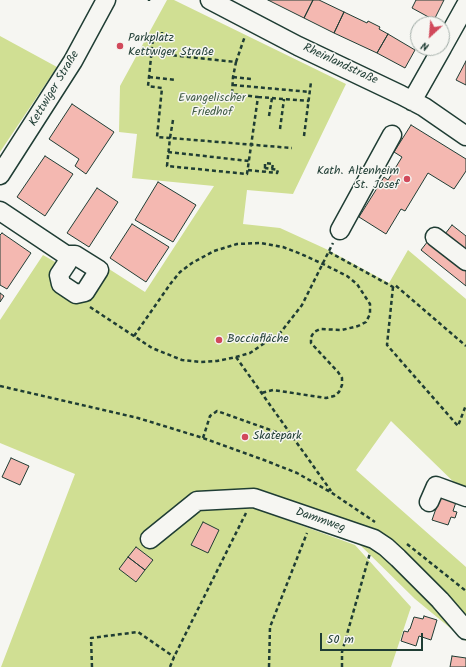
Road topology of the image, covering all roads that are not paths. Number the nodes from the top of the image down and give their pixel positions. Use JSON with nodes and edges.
{"nodes":[{"id":1,"x":106,"y":0,"type":"edge"},
{"id":2,"x":210,"y":0,"type":"edge"},
{"id":3,"x":466,"y":5,"type":"edge"},
{"id":4,"x":450,"y":34,"type":"edge"},
{"id":5,"x":437,"y":56,"type":"edge"},
{"id":6,"x":412,"y":100,"type":"junction"},
{"id":7,"x":392,"y":135,"type":"dead end"},
{"id":8,"x":466,"y":136,"type":"edge"},
{"id":9,"x":0,"y":175,"type":"edge"},
{"id":10,"x":0,"y":211,"type":"edge"},
{"id":11,"x":340,"y":230,"type":"road end"},
{"id":12,"x":435,"y":237,"type":"dead end"},
{"id":13,"x":66,"y":255,"type":"junction"},
{"id":14,"x":466,"y":261,"type":"edge"},
{"id":15,"x":466,"y":497,"type":"edge"},
{"id":16,"x":430,"y":502,"type":"dead end"},
{"id":17,"x":150,"y":539,"type":"dead end"},
{"id":18,"x":466,"y":630,"type":"edge"}],
"edges":[{"from":1,"to":9,"type":"street","name":"Kettwiger Straße"},
{"from":2,"to":6,"type":"street","name":"Rheinlandstraße"},
{"from":3,"to":4,"type":"street"},
{"from":5,"to":6,"type":"street"},
{"from":6,"to":8,"type":"street","name":"Rheinlandstraße"},
{"from":7,"to":11,"type":"street"},
{"from":10,"to":13,"type":"street"},
{"from":12,"to":14,"type":"street"},
{"from":13,"to":13,"type":"street"},
{"from":15,"to":16,"type":"street"},
{"from":17,"to":18,"type":"street","name":"Dammweg"}]}
